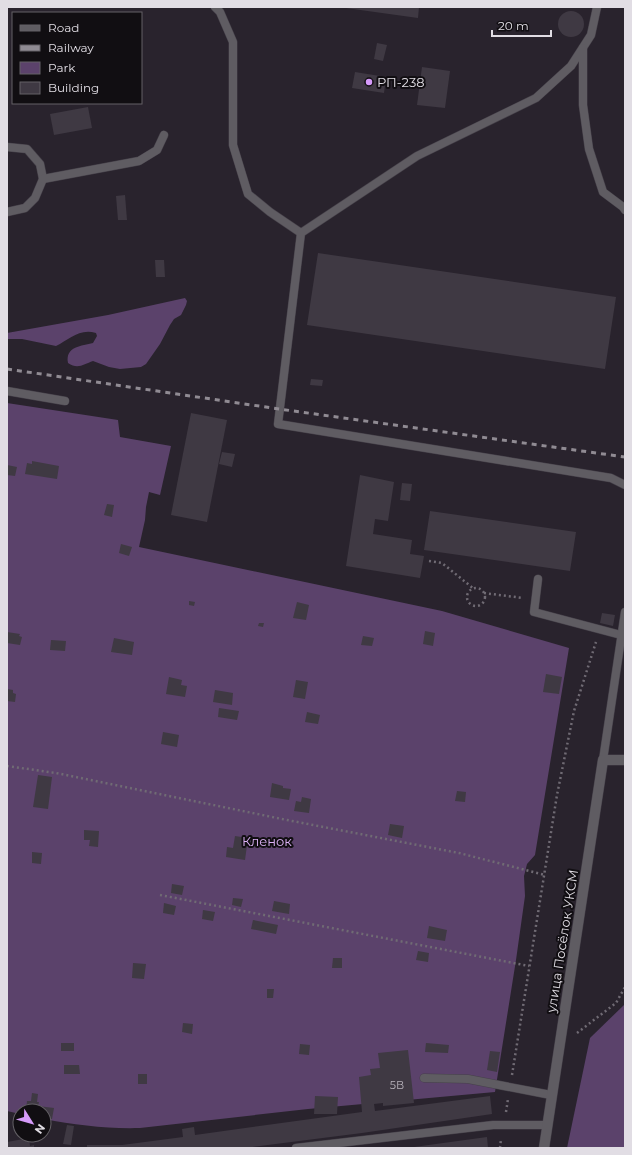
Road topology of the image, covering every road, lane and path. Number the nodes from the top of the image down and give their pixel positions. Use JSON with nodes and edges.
{"nodes":[{"id":1,"x":215,"y":7,"type":"edge"},
{"id":2,"x":597,"y":7,"type":"edge"},
{"id":3,"x":583,"y":47,"type":"junction"},
{"id":4,"x":164,"y":135,"type":"dead end"},
{"id":5,"x":7,"y":147,"type":"edge"},
{"id":6,"x":43,"y":179,"type":"junction"},
{"id":7,"x":625,"y":210,"type":"edge"},
{"id":8,"x":7,"y":212,"type":"edge"},
{"id":9,"x":301,"y":233,"type":"junction"},
{"id":10,"x":7,"y":391,"type":"edge"},
{"id":11,"x":65,"y":401,"type":"dead end"},
{"id":12,"x":625,"y":485,"type":"edge"},
{"id":13,"x":429,"y":560,"type":"dead end"},
{"id":14,"x":538,"y":579,"type":"dead end"},
{"id":15,"x":474,"y":589,"type":"junction"},
{"id":16,"x":484,"y":593,"type":"junction"},
{"id":17,"x":535,"y":600,"type":"junction"},
{"id":18,"x":625,"y":612,"type":"edge"},
{"id":19,"x":600,"y":630,"type":"junction"},
{"id":20,"x":621,"y":635,"type":"junction"},
{"id":21,"x":603,"y":760,"type":"junction"},
{"id":22,"x":625,"y":760,"type":"edge"},
{"id":23,"x":7,"y":766,"type":"edge"},
{"id":24,"x":544,"y":875,"type":"junction"},
{"id":25,"x":160,"y":896,"type":"dead end"},
{"id":26,"x":529,"y":966,"type":"junction"},
{"id":27,"x":625,"y":987,"type":"edge"},
{"id":28,"x":559,"y":1047,"type":"junction"},
{"id":29,"x":424,"y":1078,"type":"dead end"},
{"id":30,"x":510,"y":1087,"type":"junction"},
{"id":31,"x":551,"y":1095,"type":"junction"},
{"id":32,"x":504,"y":1124,"type":"junction"},
{"id":33,"x":547,"y":1125,"type":"junction"},
{"id":34,"x":296,"y":1148,"type":"edge"},
{"id":35,"x":500,"y":1148,"type":"edge"},
{"id":36,"x":544,"y":1148,"type":"edge"}],
"edges":[{"from":1,"to":9,"type":"lane"},
{"from":2,"to":3,"type":"lane"},
{"from":3,"to":7,"type":"lane"},
{"from":3,"to":9,"type":"lane"},
{"from":4,"to":6,"type":"lane"},
{"from":5,"to":6,"type":"lane"},
{"from":6,"to":8,"type":"lane"},
{"from":9,"to":12,"type":"lane"},
{"from":10,"to":11,"type":"lane"},
{"from":13,"to":15,"type":"path"},
{"from":14,"to":17,"type":"lane"},
{"from":15,"to":16,"type":"path"},
{"from":15,"to":16,"type":"path"},
{"from":16,"to":17,"type":"path"},
{"from":17,"to":19,"type":"lane"},
{"from":18,"to":20,"type":"lane"},
{"from":19,"to":20,"type":"lane"},
{"from":19,"to":24,"type":"path"},
{"from":20,"to":21,"type":"lane"},
{"from":21,"to":22,"type":"street"},
{"from":21,"to":28,"type":"street","name":"улица Посёлок УКСМ"},
{"from":23,"to":24,"type":"path"},
{"from":24,"to":26,"type":"path"},
{"from":25,"to":26,"type":"path"},
{"from":26,"to":30,"type":"path"},
{"from":27,"to":28,"type":"path"},
{"from":28,"to":31,"type":"street","name":"улица Посёлок УКСМ"},
{"from":29,"to":30,"type":"lane"},
{"from":30,"to":31,"type":"lane"},
{"from":30,"to":32,"type":"path"},
{"from":31,"to":33,"type":"street","name":"улица Посёлок УКСМ"},
{"from":32,"to":33,"type":"lane"},
{"from":32,"to":34,"type":"lane"},
{"from":32,"to":35,"type":"path"},
{"from":33,"to":36,"type":"street","name":"улица Посёлок УКСМ"}]}
